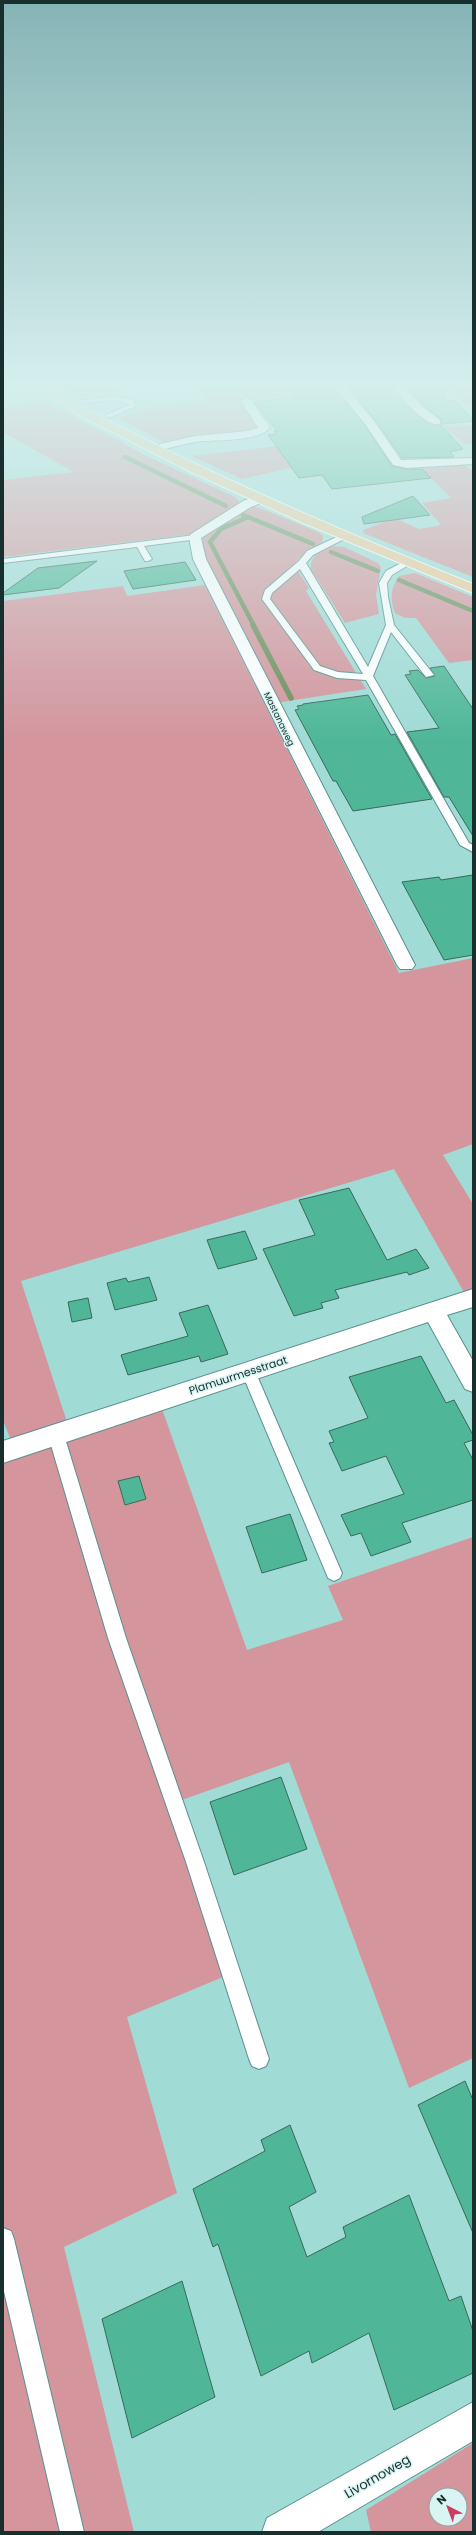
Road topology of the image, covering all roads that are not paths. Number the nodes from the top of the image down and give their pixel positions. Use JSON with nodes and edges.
{"nodes":[{"id":1,"x":249,"y":503,"type":"edge"},
{"id":2,"x":269,"y":503,"type":"edge"},
{"id":3,"x":343,"y":536,"type":"junction"},
{"id":4,"x":195,"y":537,"type":"junction"},
{"id":5,"x":139,"y":544,"type":"junction"},
{"id":6,"x":148,"y":559,"type":"dead end"},
{"id":7,"x":3,"y":560,"type":"edge"},
{"id":8,"x":302,"y":563,"type":"junction"},
{"id":9,"x":408,"y":563,"type":"junction"},
{"id":10,"x":473,"y":589,"type":"edge"},
{"id":11,"x":390,"y":625,"type":"junction"},
{"id":12,"x":429,"y":675,"type":"dead end"},
{"id":13,"x":368,"y":677,"type":"junction"},
{"id":14,"x":473,"y":849,"type":"edge"},
{"id":15,"x":406,"y":965,"type":"dead end"},
{"id":16,"x":473,"y":1298,"type":"edge"},
{"id":17,"x":434,"y":1311,"type":"junction"},
{"id":18,"x":248,"y":1372,"type":"junction"},
{"id":19,"x":473,"y":1382,"type":"edge"},
{"id":20,"x":56,"y":1435,"type":"junction"},
{"id":21,"x":3,"y":1452,"type":"edge"},
{"id":22,"x":334,"y":1573,"type":"dead end"},
{"id":23,"x":259,"y":2059,"type":"dead end"},
{"id":24,"x":3,"y":2239,"type":"edge"},
{"id":25,"x":473,"y":2420,"type":"edge"},
{"id":26,"x":72,"y":2532,"type":"edge"},
{"id":27,"x":281,"y":2532,"type":"edge"}],
"edges":[{"from":1,"to":4,"type":"street"},
{"from":2,"to":3,"type":"main road"},
{"from":3,"to":8,"type":"lane"},
{"from":3,"to":9,"type":"main road"},
{"from":4,"to":5,"type":"lane"},
{"from":4,"to":15,"type":"street","name":"Mastanaweg"},
{"from":5,"to":6,"type":"lane"},
{"from":5,"to":7,"type":"lane"},
{"from":8,"to":13,"type":"lane"},
{"from":8,"to":13,"type":"lane"},
{"from":9,"to":10,"type":"main road"},
{"from":9,"to":11,"type":"lane"},
{"from":11,"to":12,"type":"lane"},
{"from":11,"to":13,"type":"lane"},
{"from":13,"to":14,"type":"lane"},
{"from":16,"to":17,"type":"street","name":"Plamuurmesstraat"},
{"from":17,"to":18,"type":"street","name":"Plamuurmesstraat"},
{"from":17,"to":19,"type":"street"},
{"from":18,"to":20,"type":"street","name":"Plamuurmesstraat"},
{"from":18,"to":22,"type":"lane"},
{"from":20,"to":21,"type":"street","name":"Plamuurmesstraat"},
{"from":20,"to":23,"type":"lane"},
{"from":24,"to":26,"type":"lane"},
{"from":25,"to":27,"type":"street","name":"Livornoweg"}]}
